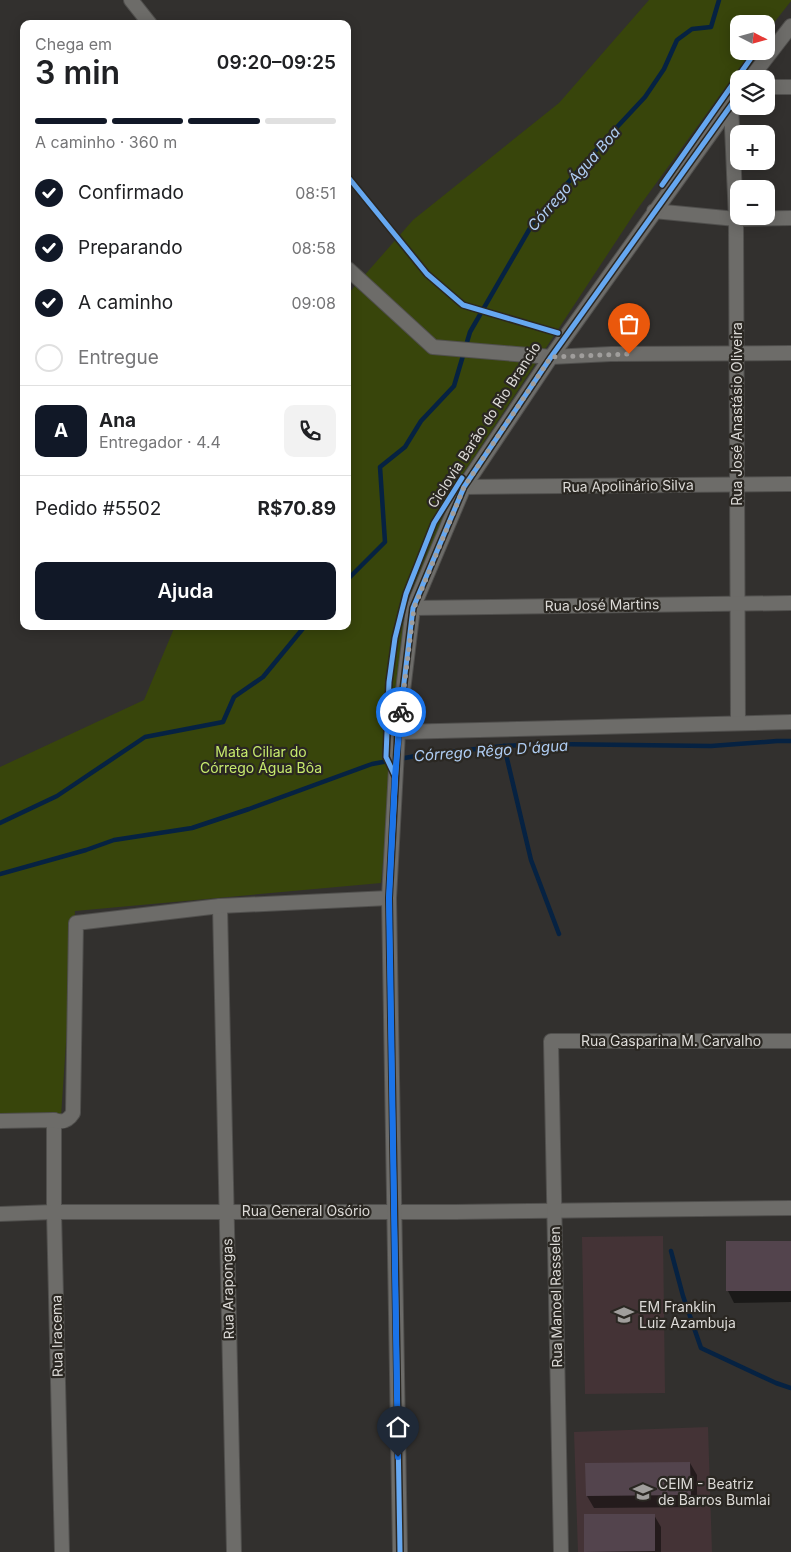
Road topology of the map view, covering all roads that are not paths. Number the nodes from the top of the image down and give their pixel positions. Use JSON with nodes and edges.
{"nodes":[{"id":1,"x":131,"y":0,"type":"edge"},
{"id":2,"x":147,"y":20,"type":"edge"},
{"id":3,"x":791,"y":26,"type":"edge"},
{"id":4,"x":757,"y":70,"type":"edge"},
{"id":5,"x":775,"y":87,"type":"edge"},
{"id":6,"x":791,"y":87,"type":"edge"},
{"id":7,"x":730,"y":106,"type":"edge"},
{"id":8,"x":735,"y":115,"type":"edge"},
{"id":9,"x":736,"y":180,"type":"edge"},
{"id":10,"x":654,"y":211,"type":"junction"},
{"id":11,"x":730,"y":218,"type":"edge"},
{"id":12,"x":775,"y":218,"type":"edge"},
{"id":13,"x":791,"y":218,"type":"edge"},
{"id":14,"x":736,"y":225,"type":"edge"},
{"id":15,"x":351,"y":272,"type":"edge"},
{"id":16,"x":791,"y":353,"type":"edge"},
{"id":17,"x":737,"y":354,"type":"junction"},
{"id":18,"x":551,"y":357,"type":"junction"},
{"id":19,"x":737,"y":484,"type":"junction"},
{"id":20,"x":791,"y":484,"type":"edge"},
{"id":21,"x":464,"y":487,"type":"junction"},
{"id":22,"x":791,"y":603,"type":"edge"},
{"id":23,"x":738,"y":604,"type":"junction"},
{"id":24,"x":414,"y":608,"type":"junction"},
{"id":25,"x":791,"y":722,"type":"edge"},
{"id":26,"x":738,"y":724,"type":"junction"},
{"id":27,"x":398,"y":732,"type":"junction"},
{"id":28,"x":389,"y":898,"type":"junction"},
{"id":29,"x":222,"y":906,"type":"junction"},
{"id":30,"x":551,"y":1041,"type":"joint"},
{"id":31,"x":791,"y":1041,"type":"edge"},
{"id":32,"x":54,"y":1120,"type":"junction"},
{"id":33,"x":0,"y":1121,"type":"edge"},
{"id":34,"x":791,"y":1208,"type":"edge"},
{"id":35,"x":394,"y":1211,"type":"junction"},
{"id":36,"x":554,"y":1211,"type":"junction"},
{"id":37,"x":54,"y":1212,"type":"junction"},
{"id":38,"x":226,"y":1212,"type":"junction"},
{"id":39,"x":0,"y":1214,"type":"edge"},
{"id":40,"x":62,"y":1552,"type":"edge"},
{"id":41,"x":234,"y":1552,"type":"edge"},
{"id":42,"x":400,"y":1552,"type":"edge"},
{"id":43,"x":561,"y":1552,"type":"edge"}],
"edges":[{"from":1,"to":2,"type":"street"},
{"from":3,"to":4,"type":"street"},
{"from":5,"to":6,"type":"street"},
{"from":7,"to":10,"type":"street"},
{"from":8,"to":9,"type":"street","name":"Rua José Anastásio Oliveira"},
{"from":10,"to":11,"type":"street"},
{"from":10,"to":18,"type":"street"},
{"from":12,"to":13,"type":"street"},
{"from":14,"to":17,"type":"street","name":"Rua José Anastásio Oliveira"},
{"from":15,"to":18,"type":"street"},
{"from":16,"to":17,"type":"street"},
{"from":17,"to":18,"type":"street"},
{"from":17,"to":19,"type":"street","name":"Rua José Anastásio Oliveira"},
{"from":18,"to":21,"type":"street"},
{"from":19,"to":20,"type":"street","name":"Rua Apolinário Silva"},
{"from":19,"to":21,"type":"street","name":"Rua Apolinário Silva"},
{"from":19,"to":23,"type":"street","name":"Rua José Anastásio Oliveira"},
{"from":21,"to":24,"type":"street"},
{"from":22,"to":23,"type":"street","name":"Rua José Martins"},
{"from":23,"to":24,"type":"street","name":"Rua José Martins"},
{"from":23,"to":26,"type":"street","name":"Rua José Anastásio Oliveira"},
{"from":24,"to":27,"type":"street"},
{"from":25,"to":26,"type":"street"},
{"from":26,"to":27,"type":"street"},
{"from":27,"to":28,"type":"street"},
{"from":28,"to":29,"type":"street"},
{"from":28,"to":35,"type":"street"},
{"from":29,"to":32,"type":"street"},
{"from":29,"to":38,"type":"street","name":"Rua Arapongas"},
{"from":30,"to":31,"type":"street","name":"Rua Gasparina M. Carvalho"},
{"from":30,"to":36,"type":"street","name":"Rua Manoel Rasselen"},
{"from":32,"to":33,"type":"street"},
{"from":32,"to":37,"type":"street","name":"Rua Iracema"},
{"from":34,"to":36,"type":"street","name":"Rua General Osório"},
{"from":35,"to":36,"type":"street","name":"Rua General Osório"},
{"from":35,"to":38,"type":"street","name":"Rua General Osório"},
{"from":35,"to":42,"type":"street"},
{"from":36,"to":43,"type":"street","name":"Rua Manoel Rasselen"},
{"from":37,"to":38,"type":"street","name":"Rua General Osório"},
{"from":37,"to":39,"type":"street","name":"Rua General Osório"},
{"from":37,"to":40,"type":"street","name":"Rua Iracema"},
{"from":38,"to":41,"type":"street","name":"Rua Arapongas"}]}
